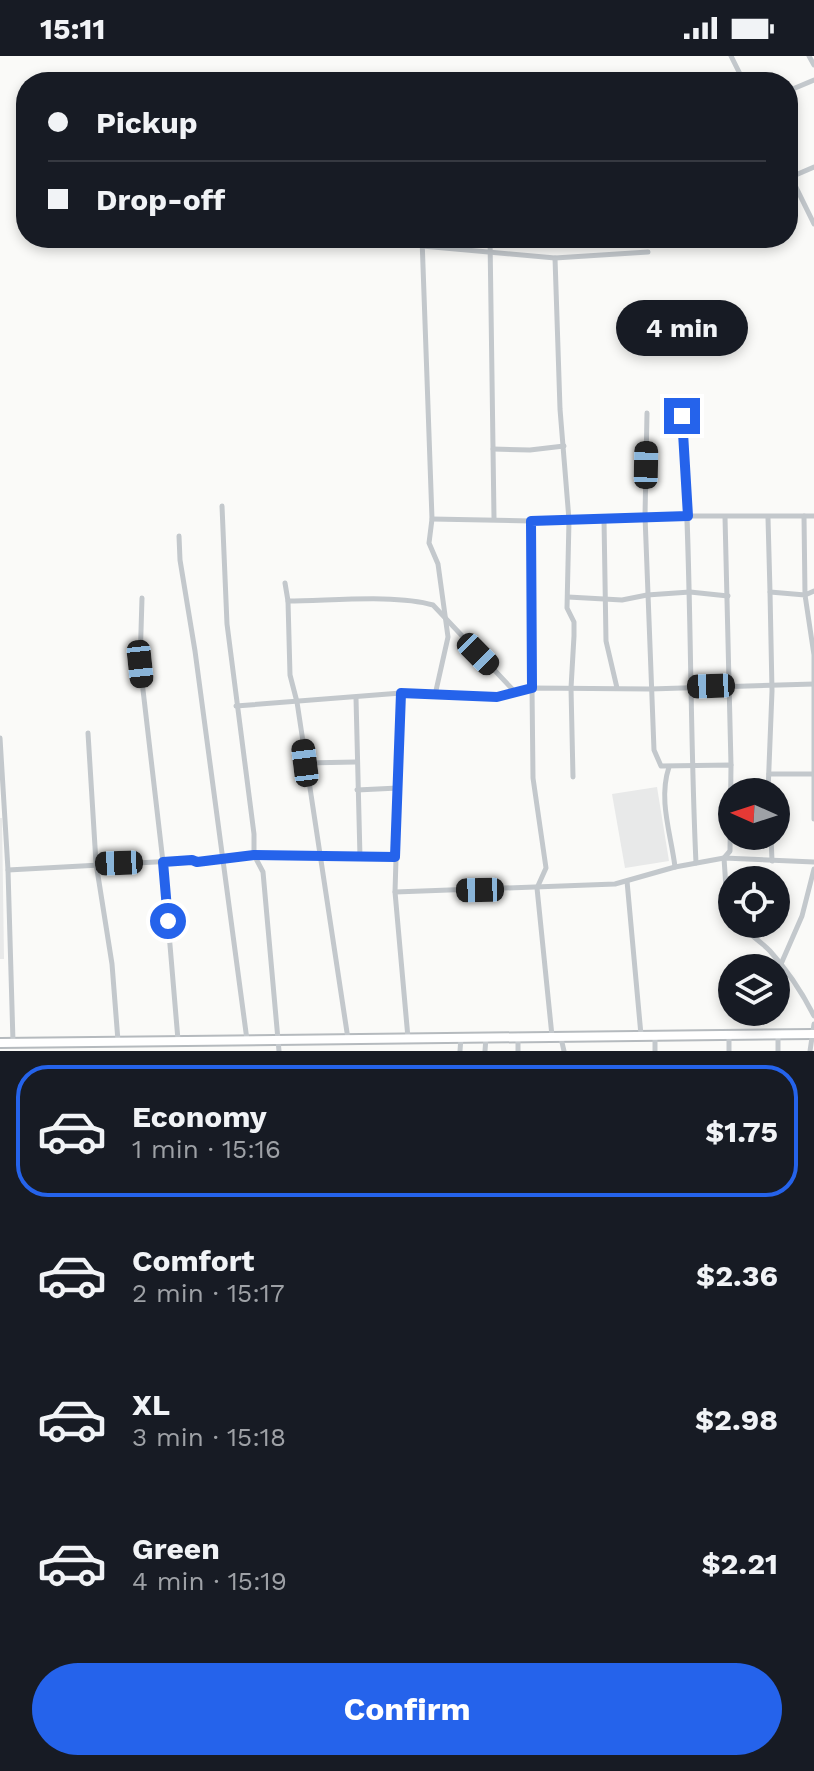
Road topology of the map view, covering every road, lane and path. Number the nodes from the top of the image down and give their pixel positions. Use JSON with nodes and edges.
{"nodes":[{"id":1,"x":809,"y":56,"type":"edge"},
{"id":2,"x":814,"y":65,"type":"edge"},
{"id":3,"x":798,"y":191,"type":"edge"},
{"id":4,"x":814,"y":224,"type":"edge"},
{"id":5,"x":422,"y":248,"type":"edge"},
{"id":6,"x":439,"y":248,"type":"edge"},
{"id":7,"x":490,"y":248,"type":"edge"},
{"id":8,"x":648,"y":252,"type":"dead end"},
{"id":9,"x":490,"y":254,"type":"junction"},
{"id":10,"x":555,"y":258,"type":"junction"},
{"id":11,"x":647,"y":413,"type":"dead end"},
{"id":12,"x":682,"y":416,"type":"dead end"},
{"id":13,"x":564,"y":446,"type":"junction"},
{"id":14,"x":493,"y":449,"type":"junction"},
{"id":15,"x":222,"y":506,"type":"dead end"},
{"id":16,"x":645,"y":516,"type":"junction"},
{"id":17,"x":688,"y":516,"type":"junction"},
{"id":18,"x":804,"y":516,"type":"junction"},
{"id":19,"x":814,"y":516,"type":"edge"},
{"id":20,"x":725,"y":517,"type":"junction"},
{"id":21,"x":494,"y":518,"type":"junction"},
{"id":22,"x":768,"y":518,"type":"junction"},
{"id":23,"x":432,"y":519,"type":"junction"},
{"id":24,"x":604,"y":519,"type":"junction"},
{"id":25,"x":569,"y":520,"type":"junction"},
{"id":26,"x":531,"y":521,"type":"junction"},
{"id":27,"x":179,"y":536,"type":"dead end"},
{"id":28,"x":285,"y":583,"type":"dead end"},
{"id":29,"x":814,"y":591,"type":"edge"},
{"id":30,"x":690,"y":592,"type":"junction"},
{"id":31,"x":770,"y":592,"type":"junction"},
{"id":32,"x":647,"y":595,"type":"junction"},
{"id":33,"x":805,"y":595,"type":"junction"},
{"id":34,"x":728,"y":596,"type":"junction"},
{"id":35,"x":568,"y":597,"type":"junction"},
{"id":36,"x":142,"y":598,"type":"dead end"},
{"id":37,"x":606,"y":599,"type":"junction"},
{"id":38,"x":288,"y":601,"type":"junction"},
{"id":39,"x":447,"y":620,"type":"junction"},
{"id":40,"x":813,"y":684,"type":"edge"},
{"id":41,"x":730,"y":685,"type":"junction"},
{"id":42,"x":692,"y":686,"type":"junction"},
{"id":43,"x":772,"y":686,"type":"junction"},
{"id":44,"x":532,"y":688,"type":"junction"},
{"id":45,"x":571,"y":688,"type":"junction"},
{"id":46,"x":617,"y":688,"type":"junction"},
{"id":47,"x":650,"y":689,"type":"junction"},
{"id":48,"x":516,"y":692,"type":"junction"},
{"id":49,"x":401,"y":693,"type":"junction"},
{"id":50,"x":435,"y":695,"type":"junction"},
{"id":51,"x":356,"y":698,"type":"junction"},
{"id":52,"x":297,"y":702,"type":"junction"},
{"id":53,"x":236,"y":706,"type":"junction"},
{"id":54,"x":88,"y":733,"type":"dead end"},
{"id":55,"x":0,"y":738,"type":"edge"},
{"id":56,"x":356,"y":762,"type":"junction"},
{"id":57,"x":305,"y":763,"type":"junction"},
{"id":58,"x":731,"y":765,"type":"junction"},
{"id":59,"x":691,"y":766,"type":"junction"},
{"id":60,"x":669,"y":767,"type":"junction"},
{"id":61,"x":769,"y":774,"type":"junction"},
{"id":62,"x":813,"y":774,"type":"edge"},
{"id":63,"x":573,"y":777,"type":"dead end"},
{"id":64,"x":769,"y":778,"type":"edge"},
{"id":65,"x":398,"y":788,"type":"junction"},
{"id":66,"x":357,"y":790,"type":"junction"},
{"id":67,"x":814,"y":819,"type":"edge"},
{"id":68,"x":772,"y":850,"type":"edge"},
{"id":69,"x":254,"y":855,"type":"junction"},
{"id":70,"x":320,"y":856,"type":"junction"},
{"id":71,"x":360,"y":857,"type":"junction"},
{"id":72,"x":395,"y":857,"type":"junction"},
{"id":73,"x":724,"y":858,"type":"junction"},
{"id":74,"x":222,"y":859,"type":"junction"},
{"id":75,"x":772,"y":861,"type":"junction"},
{"id":76,"x":163,"y":862,"type":"junction"},
{"id":77,"x":814,"y":862,"type":"edge"},
{"id":78,"x":96,"y":863,"type":"junction"},
{"id":79,"x":696,"y":863,"type":"junction"},
{"id":80,"x":725,"y":866,"type":"edge"},
{"id":81,"x":675,"y":867,"type":"junction"},
{"id":82,"x":814,"y":869,"type":"edge"},
{"id":83,"x":8,"y":870,"type":"junction"},
{"id":84,"x":627,"y":881,"type":"junction"},
{"id":85,"x":537,"y":888,"type":"junction"},
{"id":86,"x":395,"y":892,"type":"junction"},
{"id":87,"x":754,"y":938,"type":"edge"},
{"id":88,"x":773,"y":954,"type":"edge"},
{"id":89,"x":785,"y":954,"type":"edge"},
{"id":90,"x":790,"y":978,"type":"edge"},
{"id":91,"x":814,"y":1016,"type":"edge"},
{"id":92,"x":814,"y":1024,"type":"edge"},
{"id":93,"x":779,"y":1034,"type":"junction"},
{"id":94,"x":812,"y":1034,"type":"edge"},
{"id":95,"x":518,"y":1036,"type":"junction"},
{"id":96,"x":655,"y":1036,"type":"junction"},
{"id":97,"x":729,"y":1036,"type":"junction"},
{"id":98,"x":461,"y":1037,"type":"junction"},
{"id":99,"x":486,"y":1037,"type":"junction"},
{"id":100,"x":641,"y":1037,"type":"junction"},
{"id":101,"x":408,"y":1038,"type":"junction"},
{"id":102,"x":557,"y":1038,"type":"junction"},
{"id":103,"x":348,"y":1039,"type":"junction"},
{"id":104,"x":178,"y":1040,"type":"junction"},
{"id":105,"x":247,"y":1040,"type":"junction"},
{"id":106,"x":278,"y":1040,"type":"junction"},
{"id":107,"x":118,"y":1041,"type":"junction"},
{"id":108,"x":0,"y":1043,"type":"edge"},
{"id":109,"x":13,"y":1043,"type":"junction"},
{"id":110,"x":279,"y":1051,"type":"edge"},
{"id":111,"x":460,"y":1051,"type":"edge"},
{"id":112,"x":485,"y":1051,"type":"edge"},
{"id":113,"x":518,"y":1051,"type":"edge"},
{"id":114,"x":564,"y":1051,"type":"edge"},
{"id":115,"x":655,"y":1051,"type":"edge"},
{"id":116,"x":729,"y":1051,"type":"edge"},
{"id":117,"x":778,"y":1051,"type":"edge"},
{"id":118,"x":810,"y":1051,"type":"edge"}],
"edges":[{"from":1,"to":2,"type":"street"},
{"from":3,"to":4,"type":"street"},
{"from":5,"to":23,"type":"street"},
{"from":6,"to":9,"type":"street"},
{"from":7,"to":9,"type":"street"},
{"from":8,"to":10,"type":"street"},
{"from":9,"to":10,"type":"street"},
{"from":9,"to":14,"type":"street"},
{"from":10,"to":13,"type":"street"},
{"from":11,"to":16,"type":"street"},
{"from":12,"to":17,"type":"street"},
{"from":13,"to":14,"type":"street"},
{"from":13,"to":25,"type":"street"},
{"from":14,"to":21,"type":"street"},
{"from":15,"to":53,"type":"street"},
{"from":16,"to":17,"type":"street"},
{"from":16,"to":24,"type":"street"},
{"from":16,"to":32,"type":"street"},
{"from":17,"to":20,"type":"street"},
{"from":17,"to":30,"type":"street"},
{"from":18,"to":19,"type":"street"},
{"from":18,"to":22,"type":"street"},
{"from":18,"to":33,"type":"street"},
{"from":20,"to":22,"type":"street"},
{"from":20,"to":34,"type":"street"},
{"from":21,"to":23,"type":"street"},
{"from":21,"to":26,"type":"street"},
{"from":22,"to":31,"type":"street"},
{"from":23,"to":39,"type":"street"},
{"from":24,"to":25,"type":"street"},
{"from":24,"to":37,"type":"street"},
{"from":25,"to":26,"type":"street"},
{"from":25,"to":35,"type":"street"},
{"from":26,"to":44,"type":"street"},
{"from":27,"to":74,"type":"street"},
{"from":28,"to":38,"type":"street"},
{"from":29,"to":33,"type":"street"},
{"from":30,"to":32,"type":"street"},
{"from":30,"to":34,"type":"street"},
{"from":30,"to":42,"type":"street"},
{"from":31,"to":33,"type":"street"},
{"from":31,"to":43,"type":"street"},
{"from":32,"to":37,"type":"street"},
{"from":32,"to":47,"type":"street"},
{"from":33,"to":40,"type":"street"},
{"from":34,"to":41,"type":"street"},
{"from":35,"to":37,"type":"street"},
{"from":35,"to":45,"type":"street"},
{"from":36,"to":76,"type":"street"},
{"from":37,"to":46,"type":"street"},
{"from":38,"to":39,"type":"street"},
{"from":38,"to":52,"type":"street"},
{"from":39,"to":48,"type":"street"},
{"from":39,"to":50,"type":"street"},
{"from":40,"to":43,"type":"street"},
{"from":40,"to":62,"type":"street"},
{"from":41,"to":42,"type":"street"},
{"from":41,"to":43,"type":"street"},
{"from":41,"to":58,"type":"street"},
{"from":42,"to":47,"type":"street"},
{"from":42,"to":59,"type":"street"},
{"from":43,"to":61,"type":"street"},
{"from":44,"to":45,"type":"street"},
{"from":44,"to":48,"type":"street"},
{"from":44,"to":85,"type":"street"},
{"from":45,"to":46,"type":"street"},
{"from":45,"to":63,"type":"street"},
{"from":46,"to":47,"type":"street"},
{"from":47,"to":60,"type":"street"},
{"from":48,"to":50,"type":"street"},
{"from":49,"to":50,"type":"street"},
{"from":49,"to":51,"type":"street"},
{"from":49,"to":65,"type":"street"},
{"from":51,"to":52,"type":"street"},
{"from":51,"to":56,"type":"street"},
{"from":52,"to":53,"type":"street"},
{"from":52,"to":57,"type":"street"},
{"from":53,"to":69,"type":"street"},
{"from":54,"to":78,"type":"street"},
{"from":55,"to":83,"type":"street"},
{"from":56,"to":57,"type":"street"},
{"from":56,"to":66,"type":"street"},
{"from":57,"to":70,"type":"street"},
{"from":58,"to":59,"type":"street"},
{"from":58,"to":73,"type":"street"},
{"from":59,"to":60,"type":"street"},
{"from":59,"to":79,"type":"street"},
{"from":60,"to":81,"type":"street"},
{"from":61,"to":62,"type":"street"},
{"from":61,"to":64,"type":"street"},
{"from":62,"to":67,"type":"street"},
{"from":65,"to":66,"type":"street"},
{"from":65,"to":72,"type":"street"},
{"from":66,"to":71,"type":"street"},
{"from":68,"to":75,"type":"street"},
{"from":69,"to":70,"type":"street"},
{"from":69,"to":74,"type":"street"},
{"from":69,"to":106,"type":"street"},
{"from":70,"to":71,"type":"street"},
{"from":70,"to":103,"type":"street"},
{"from":71,"to":72,"type":"street"},
{"from":72,"to":86,"type":"street"},
{"from":73,"to":75,"type":"street"},
{"from":73,"to":79,"type":"street"},
{"from":73,"to":80,"type":"street"},
{"from":74,"to":76,"type":"street"},
{"from":74,"to":105,"type":"street"},
{"from":75,"to":77,"type":"street"},
{"from":76,"to":78,"type":"street"},
{"from":76,"to":104,"type":"street"},
{"from":78,"to":83,"type":"street"},
{"from":78,"to":107,"type":"street"},
{"from":79,"to":81,"type":"street"},
{"from":81,"to":84,"type":"street"},
{"from":82,"to":89,"type":"street"},
{"from":83,"to":109,"type":"street"},
{"from":84,"to":85,"type":"street"},
{"from":84,"to":100,"type":"street"},
{"from":85,"to":86,"type":"street"},
{"from":85,"to":102,"type":"street"},
{"from":86,"to":101,"type":"street"},
{"from":87,"to":88,"type":"street"},
{"from":90,"to":91,"type":"street"},
{"from":92,"to":94,"type":"street"},
{"from":93,"to":94,"type":"main road"},
{"from":93,"to":97,"type":"main road"},
{"from":93,"to":117,"type":"street"},
{"from":94,"to":118,"type":"street"},
{"from":95,"to":99,"type":"main road"},
{"from":95,"to":102,"type":"main road"},
{"from":95,"to":113,"type":"street"},
{"from":96,"to":97,"type":"main road"},
{"from":96,"to":100,"type":"main road"},
{"from":96,"to":115,"type":"street"},
{"from":97,"to":116,"type":"street"},
{"from":98,"to":99,"type":"main road"},
{"from":98,"to":101,"type":"main road"},
{"from":98,"to":111,"type":"street"},
{"from":99,"to":112,"type":"street"},
{"from":100,"to":102,"type":"main road"},
{"from":101,"to":103,"type":"main road"},
{"from":102,"to":114,"type":"street"},
{"from":103,"to":106,"type":"main road"},
{"from":104,"to":105,"type":"main road"},
{"from":104,"to":107,"type":"main road"},
{"from":105,"to":106,"type":"main road"},
{"from":106,"to":110,"type":"street"},
{"from":107,"to":109,"type":"main road"},
{"from":108,"to":109,"type":"main road"}]}
